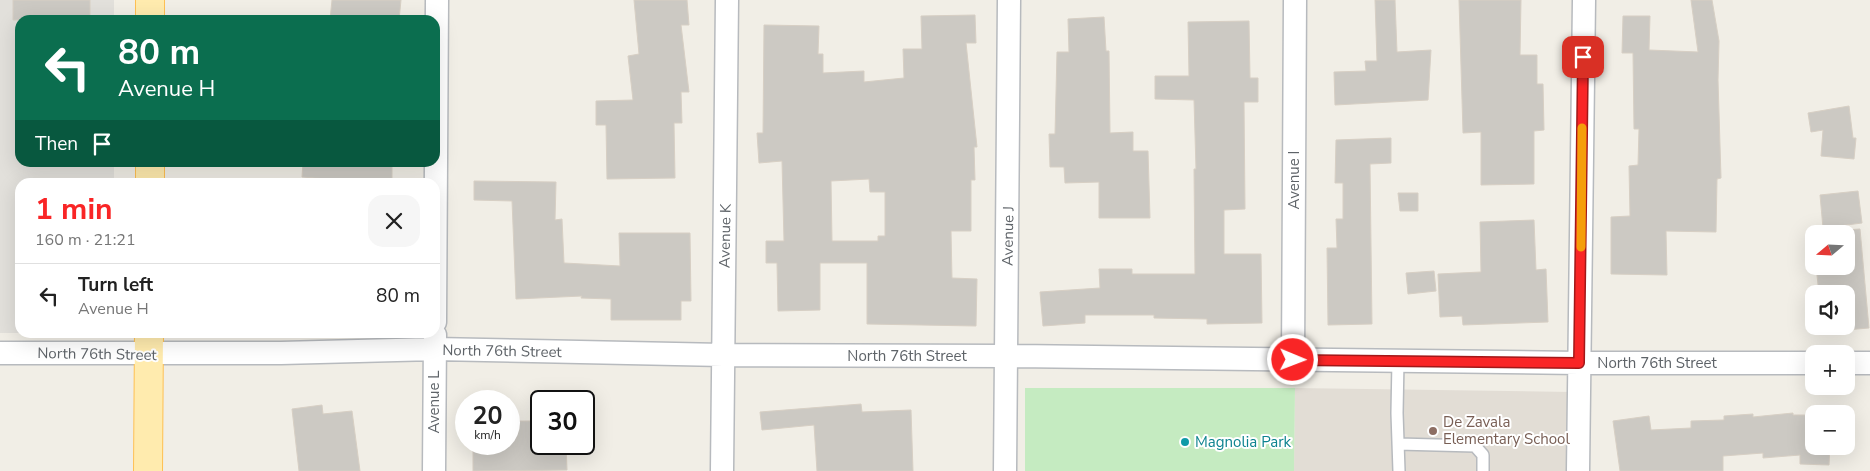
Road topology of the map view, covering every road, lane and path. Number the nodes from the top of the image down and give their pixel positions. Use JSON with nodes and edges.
{"nodes":[{"id":1,"x":150,"y":0,"type":"edge"},
{"id":2,"x":437,"y":0,"type":"edge"},
{"id":3,"x":727,"y":0,"type":"edge"},
{"id":4,"x":1009,"y":0,"type":"edge"},
{"id":5,"x":1294,"y":0,"type":"edge"},
{"id":6,"x":1584,"y":0,"type":"edge"},
{"id":7,"x":150,"y":15,"type":"edge"},
{"id":8,"x":437,"y":15,"type":"edge"},
{"id":9,"x":435,"y":341,"type":"edge"},
{"id":10,"x":149,"y":344,"type":"edge"},
{"id":11,"x":0,"y":353,"type":"edge"},
{"id":12,"x":723,"y":355,"type":"junction"},
{"id":13,"x":1006,"y":356,"type":"junction"},
{"id":14,"x":1293,"y":360,"type":"junction"},
{"id":15,"x":1398,"y":361,"type":"junction"},
{"id":16,"x":1579,"y":363,"type":"junction"},
{"id":17,"x":1805,"y":363,"type":"edge"},
{"id":18,"x":1855,"y":363,"type":"edge"},
{"id":19,"x":1870,"y":363,"type":"edge"},
{"id":20,"x":1398,"y":444,"type":"junction"},
{"id":21,"x":148,"y":471,"type":"edge"},
{"id":22,"x":434,"y":471,"type":"edge"},
{"id":23,"x":722,"y":471,"type":"edge"},
{"id":24,"x":1005,"y":471,"type":"edge"},
{"id":25,"x":1399,"y":471,"type":"edge"},
{"id":26,"x":1483,"y":471,"type":"edge"},
{"id":27,"x":1578,"y":471,"type":"edge"}],
"edges":[{"from":1,"to":7,"type":"main road"},
{"from":2,"to":8,"type":"street"},
{"from":3,"to":12,"type":"street","name":"Avenue K"},
{"from":4,"to":13,"type":"street","name":"Avenue J"},
{"from":5,"to":14,"type":"street","name":"Avenue I"},
{"from":6,"to":16,"type":"street"},
{"from":9,"to":10,"type":"street","name":"North 76th Street"},
{"from":9,"to":12,"type":"street","name":"North 76th Street"},
{"from":9,"to":22,"type":"street","name":"Avenue L"},
{"from":10,"to":11,"type":"street","name":"North 76th Street"},
{"from":10,"to":21,"type":"main road"},
{"from":12,"to":13,"type":"street","name":"North 76th Street"},
{"from":12,"to":23,"type":"street","name":"Avenue K"},
{"from":13,"to":14,"type":"street","name":"North 76th Street"},
{"from":13,"to":24,"type":"street","name":"Avenue J"},
{"from":14,"to":15,"type":"street","name":"North 76th Street"},
{"from":15,"to":16,"type":"street","name":"North 76th Street"},
{"from":15,"to":20,"type":"lane"},
{"from":16,"to":17,"type":"street","name":"North 76th Street"},
{"from":16,"to":27,"type":"street"},
{"from":18,"to":19,"type":"street"},
{"from":20,"to":25,"type":"lane"},
{"from":20,"to":26,"type":"lane"}]}
